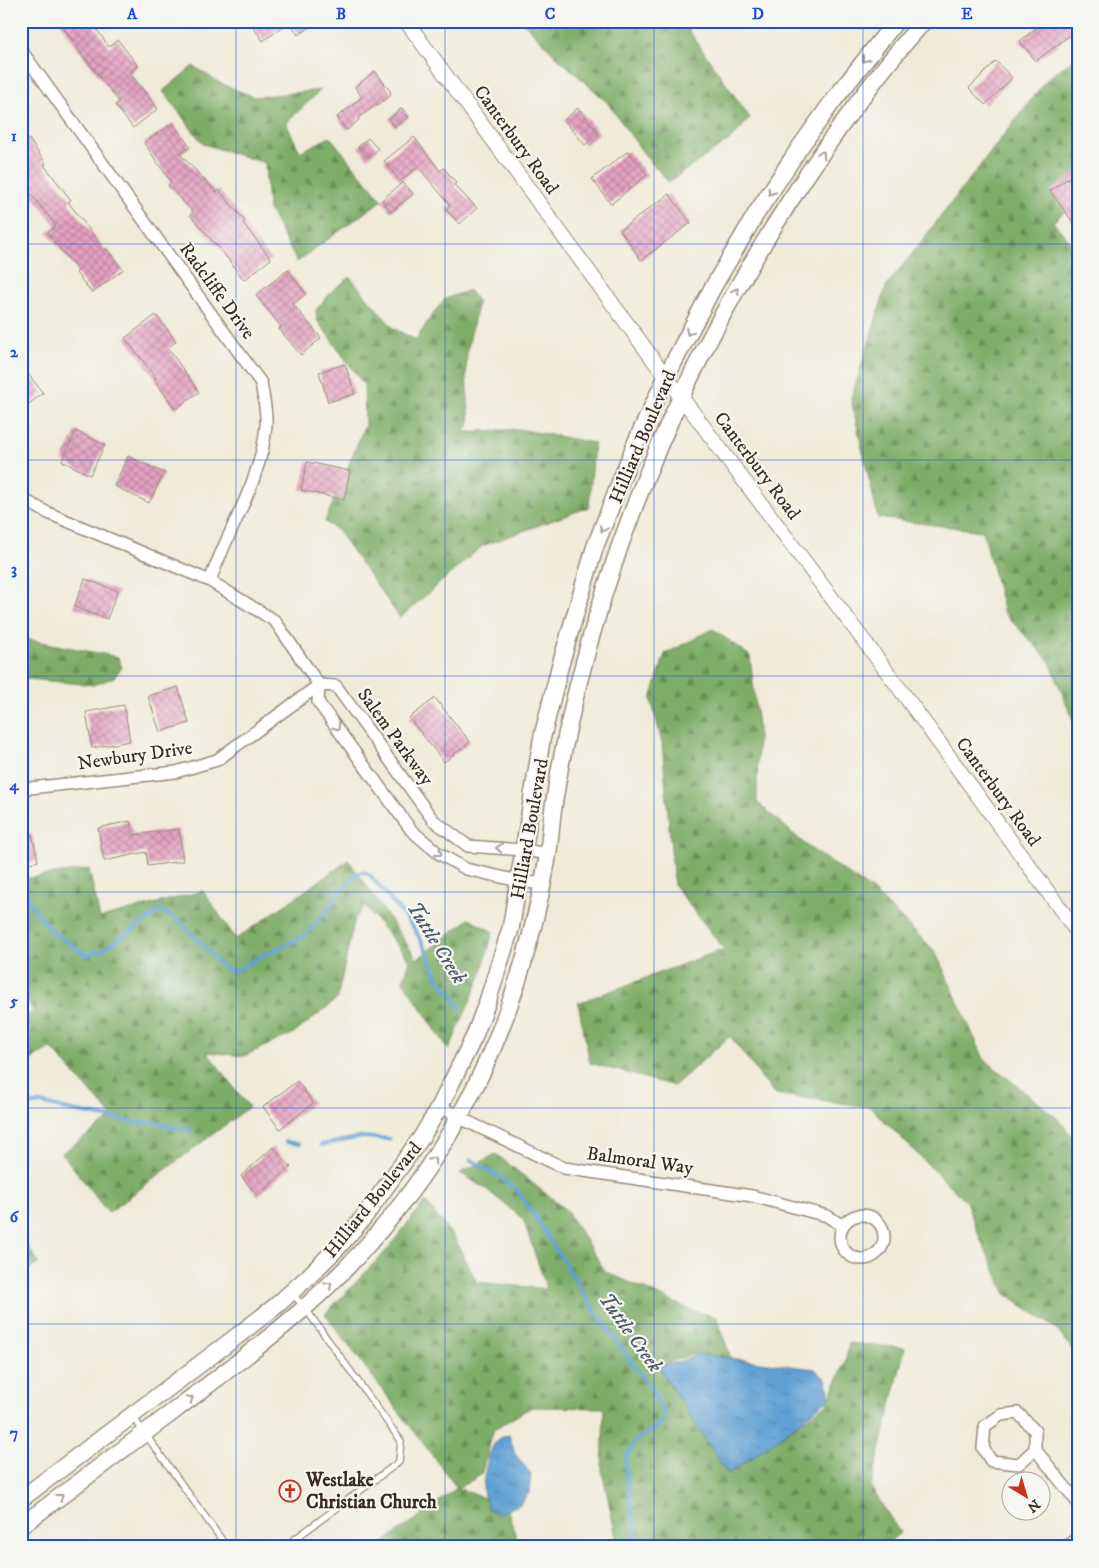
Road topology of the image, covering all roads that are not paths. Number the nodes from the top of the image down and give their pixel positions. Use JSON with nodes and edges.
{"nodes":[{"id":1,"x":406,"y":21,"type":"edge"},
{"id":2,"x":896,"y":21,"type":"edge"},
{"id":3,"x":924,"y":21,"type":"edge"},
{"id":4,"x":21,"y":50,"type":"edge"},
{"id":5,"x":666,"y":377,"type":"junction"},
{"id":6,"x":682,"y":397,"type":"junction"},
{"id":7,"x":21,"y":498,"type":"edge"},
{"id":8,"x":210,"y":581,"type":"junction"},
{"id":9,"x":319,"y":685,"type":"junction"},
{"id":10,"x":21,"y":789,"type":"edge"},
{"id":11,"x":524,"y":850,"type":"junction"},
{"id":12,"x":548,"y":854,"type":"junction"},
{"id":13,"x":519,"y":881,"type":"junction"},
{"id":14,"x":542,"y":884,"type":"junction"},
{"id":15,"x":1078,"y":933,"type":"edge"},
{"id":16,"x":440,"y":1106,"type":"junction"},
{"id":17,"x":458,"y":1117,"type":"junction"},
{"id":18,"x":843,"y":1226,"type":"dead end"},
{"id":19,"x":291,"y":1292,"type":"junction"},
{"id":20,"x":305,"y":1308,"type":"junction"},
{"id":21,"x":132,"y":1416,"type":"junction"},
{"id":22,"x":145,"y":1433,"type":"junction"},
{"id":23,"x":1034,"y":1449,"type":"junction"},
{"id":24,"x":21,"y":1499,"type":"edge"},
{"id":25,"x":1078,"y":1503,"type":"edge"},
{"id":26,"x":21,"y":1526,"type":"edge"},
{"id":27,"x":1078,"y":1538,"type":"edge"},
{"id":28,"x":227,"y":1547,"type":"edge"},
{"id":29,"x":284,"y":1547,"type":"edge"},
{"id":30,"x":1065,"y":1547,"type":"edge"}],
"edges":[{"from":1,"to":5,"type":"street","name":"Canterbury Road"},
{"from":2,"to":5,"type":"main road","name":"Hilliard Boulevard","one_way":true},
{"from":6,"to":3,"type":"main road","name":"Hilliard Boulevard","one_way":true},
{"from":4,"to":8,"type":"street","name":"Radcliffe Drive"},
{"from":5,"to":6,"type":"street","name":"Canterbury Road"},
{"from":5,"to":11,"type":"main road","name":"Hilliard Boulevard","one_way":true},
{"from":6,"to":12,"type":"main road","name":"Hilliard Boulevard"},
{"from":6,"to":15,"type":"street","name":"Canterbury Road"},
{"from":7,"to":8,"type":"street"},
{"from":8,"to":9,"type":"street"},
{"from":9,"to":10,"type":"street","name":"Newbury Drive"},
{"from":11,"to":9,"type":"street","name":"Salem Parkway","one_way":true},
{"from":9,"to":13,"type":"street","one_way":true},
{"from":11,"to":12,"type":"street","name":"Salem Parkway"},
{"from":11,"to":13,"type":"main road","name":"Hilliard Boulevard"},
{"from":12,"to":14,"type":"main road","name":"Hilliard Boulevard"},
{"from":13,"to":14,"type":"street"},
{"from":13,"to":16,"type":"main road","name":"Hilliard Boulevard"},
{"from":14,"to":17,"type":"main road","name":"Hilliard Boulevard"},
{"from":16,"to":17,"type":"street","name":"Balmoral Way"},
{"from":16,"to":19,"type":"main road","name":"Hilliard Boulevard"},
{"from":17,"to":18,"type":"street","name":"Balmoral Way"},
{"from":20,"to":17,"type":"main road","name":"Hilliard Boulevard","one_way":true},
{"from":19,"to":20,"type":"lane"},
{"from":19,"to":21,"type":"main road","name":"Hilliard Boulevard"},
{"from":22,"to":20,"type":"main road","name":"Hilliard Boulevard","one_way":true},
{"from":20,"to":29,"type":"lane"},
{"from":21,"to":22,"type":"lane"},
{"from":21,"to":24,"type":"main road","name":"Hilliard Boulevard"},
{"from":26,"to":22,"type":"main road","name":"Hilliard Boulevard","one_way":true},
{"from":22,"to":28,"type":"lane"},
{"from":23,"to":23,"type":"street"},
{"from":23,"to":25,"type":"street"},
{"from":27,"to":30,"type":"street"}]}
